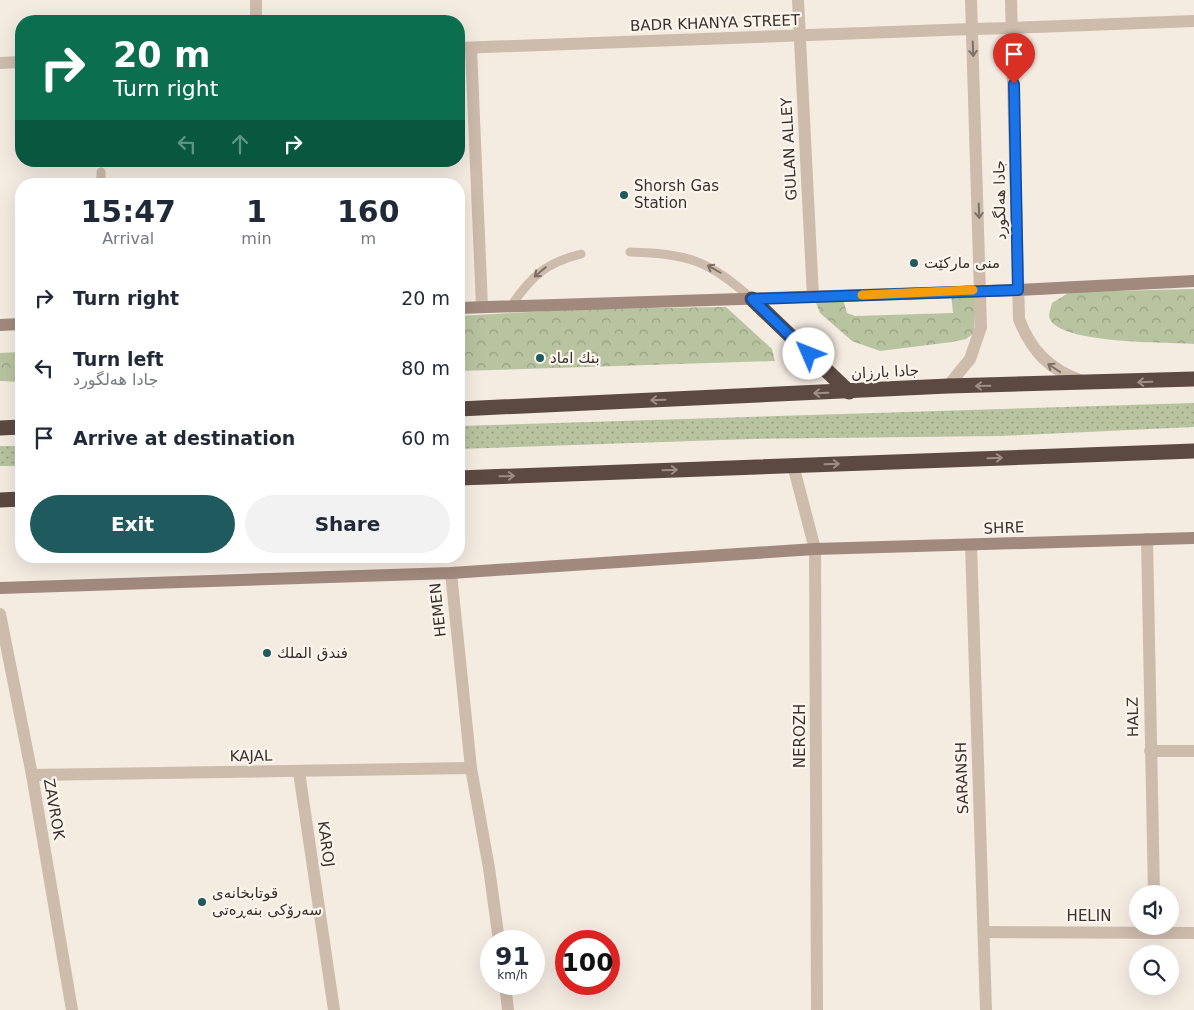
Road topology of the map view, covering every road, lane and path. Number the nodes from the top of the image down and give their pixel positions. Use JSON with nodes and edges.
{"nodes":[{"id":1,"x":256,"y":0,"type":"edge"},
{"id":2,"x":798,"y":0,"type":"edge"},
{"id":3,"x":971,"y":0,"type":"edge"},
{"id":4,"x":1011,"y":0,"type":"edge"},
{"id":5,"x":256,"y":15,"type":"edge"},
{"id":6,"x":1194,"y":21,"type":"edge"},
{"id":7,"x":1012,"y":28,"type":"junction"},
{"id":8,"x":972,"y":29,"type":"junction"},
{"id":9,"x":800,"y":36,"type":"junction"},
{"id":10,"x":465,"y":48,"type":"edge"},
{"id":11,"x":15,"y":62,"type":"edge"},
{"id":12,"x":0,"y":63,"type":"edge"},
{"id":13,"x":100,"y":172,"type":"dead end"},
{"id":14,"x":100,"y":178,"type":"edge"},
{"id":15,"x":630,"y":252,"type":"dead end"},
{"id":16,"x":581,"y":254,"type":"dead end"},
{"id":17,"x":1194,"y":281,"type":"edge"},
{"id":18,"x":981,"y":290,"type":"junction"},
{"id":19,"x":1018,"y":290,"type":"junction"},
{"id":20,"x":813,"y":297,"type":"junction"},
{"id":21,"x":752,"y":299,"type":"junction"},
{"id":22,"x":510,"y":306,"type":"junction"},
{"id":23,"x":482,"y":307,"type":"junction"},
{"id":24,"x":465,"y":308,"type":"edge"},
{"id":25,"x":15,"y":324,"type":"edge"},
{"id":26,"x":0,"y":325,"type":"edge"},
{"id":27,"x":1194,"y":379,"type":"edge"},
{"id":28,"x":1099,"y":384,"type":"junction"},
{"id":29,"x":948,"y":386,"type":"junction"},
{"id":30,"x":849,"y":392,"type":"junction"},
{"id":31,"x":465,"y":408,"type":"edge"},
{"id":32,"x":15,"y":427,"type":"edge"},
{"id":33,"x":0,"y":428,"type":"edge"},
{"id":34,"x":1194,"y":451,"type":"edge"},
{"id":35,"x":793,"y":466,"type":"junction"},
{"id":36,"x":465,"y":478,"type":"edge"},
{"id":37,"x":15,"y":499,"type":"edge"},
{"id":38,"x":0,"y":500,"type":"edge"},
{"id":39,"x":1194,"y":538,"type":"edge"},
{"id":40,"x":1146,"y":539,"type":"junction"},
{"id":41,"x":971,"y":545,"type":"junction"},
{"id":42,"x":815,"y":549,"type":"junction"},
{"id":43,"x":451,"y":574,"type":"junction"},
{"id":44,"x":0,"y":588,"type":"edge"},
{"id":45,"x":0,"y":614,"type":"edge"},
{"id":46,"x":1150,"y":751,"type":"junction"},
{"id":47,"x":1194,"y":751,"type":"edge"},
{"id":48,"x":471,"y":768,"type":"junction"},
{"id":49,"x":299,"y":772,"type":"junction"},
{"id":50,"x":32,"y":775,"type":"junction"},
{"id":51,"x":1154,"y":885,"type":"edge"},
{"id":52,"x":497,"y":930,"type":"edge"},
{"id":53,"x":1129,"y":930,"type":"edge"},
{"id":54,"x":984,"y":932,"type":"junction"},
{"id":55,"x":1179,"y":932,"type":"edge"},
{"id":56,"x":1194,"y":933,"type":"edge"},
{"id":57,"x":506,"y":995,"type":"edge"},
{"id":58,"x":72,"y":1010,"type":"edge"},
{"id":59,"x":334,"y":1010,"type":"edge"},
{"id":60,"x":508,"y":1010,"type":"edge"},
{"id":61,"x":817,"y":1010,"type":"edge"},
{"id":62,"x":986,"y":1010,"type":"edge"}],
"edges":[{"from":1,"to":5,"type":"street"},
{"from":2,"to":9,"type":"street","name":"GULAN ALLEY"},
{"from":3,"to":8,"type":"street","name":"جادا هەلگورد"},
{"from":4,"to":7,"type":"street","name":"جادا هەلگورد"},
{"from":6,"to":7,"type":"street"},
{"from":7,"to":8,"type":"street","name":"BADR KHANYA STREET"},
{"from":7,"to":19,"type":"street","name":"جادا هەلگورد"},
{"from":8,"to":9,"type":"street","name":"BADR KHANYA STREET"},
{"from":8,"to":18,"type":"street","name":"جادا هەلگورد","one_way":true},
{"from":9,"to":10,"type":"street","name":"BADR KHANYA STREET"},
{"from":9,"to":20,"type":"street","name":"GULAN ALLEY"},
{"from":10,"to":23,"type":"street"},
{"from":11,"to":12,"type":"street"},
{"from":13,"to":14,"type":"lane"},
{"from":21,"to":15,"type":"lane","one_way":true},
{"from":16,"to":22,"type":"lane","one_way":true},
{"from":17,"to":19,"type":"main road"},
{"from":18,"to":19,"type":"main road"},
{"from":18,"to":20,"type":"main road"},
{"from":18,"to":29,"type":"street","name":"جادا هەلگورد"},
{"from":28,"to":19,"type":"street","name":"جادا هەلگورد","one_way":true},
{"from":20,"to":21,"type":"main road"},
{"from":21,"to":22,"type":"main road"},
{"from":21,"to":30,"type":"highway"},
{"from":22,"to":23,"type":"main road"},
{"from":23,"to":24,"type":"main road"},
{"from":25,"to":26,"type":"main road"},
{"from":27,"to":28,"type":"highway","name":"جادا بارزان","one_way":true},
{"from":28,"to":29,"type":"highway","name":"جادا بارزان","one_way":true},
{"from":29,"to":30,"type":"highway","name":"جادا بارزان"},
{"from":30,"to":31,"type":"highway","name":"جادا بارزان","one_way":true},
{"from":32,"to":33,"type":"highway"},
{"from":35,"to":34,"type":"highway","one_way":true},
{"from":36,"to":35,"type":"highway","one_way":true},
{"from":35,"to":42,"type":"street","name":"NEROZH"},
{"from":37,"to":38,"type":"highway"},
{"from":39,"to":40,"type":"main road","name":"SHRE"},
{"from":40,"to":41,"type":"main road","name":"SHRE"},
{"from":40,"to":46,"type":"street","name":"HALZ"},
{"from":41,"to":42,"type":"main road","name":"SHRE"},
{"from":41,"to":54,"type":"street","name":"SARANSH"},
{"from":42,"to":43,"type":"main road","name":"SHRE"},
{"from":42,"to":61,"type":"street","name":"NEROZH"},
{"from":43,"to":44,"type":"main road","name":"HEMEN"},
{"from":43,"to":48,"type":"street","name":"HEMEN"},
{"from":45,"to":50,"type":"street","name":"ZAVROK"},
{"from":46,"to":47,"type":"street"},
{"from":46,"to":51,"type":"street","name":"HALZ"},
{"from":48,"to":49,"type":"street","name":"KAJAL"},
{"from":48,"to":52,"type":"street","name":"HEMEN"},
{"from":49,"to":50,"type":"street","name":"KAJAL"},
{"from":49,"to":59,"type":"street","name":"KAROJ"},
{"from":50,"to":58,"type":"street","name":"ZAVROK"},
{"from":53,"to":54,"type":"street","name":"HELIN"},
{"from":54,"to":62,"type":"street","name":"SARANSH"},
{"from":55,"to":56,"type":"street","name":"HELIN"},
{"from":57,"to":60,"type":"street"}]}
